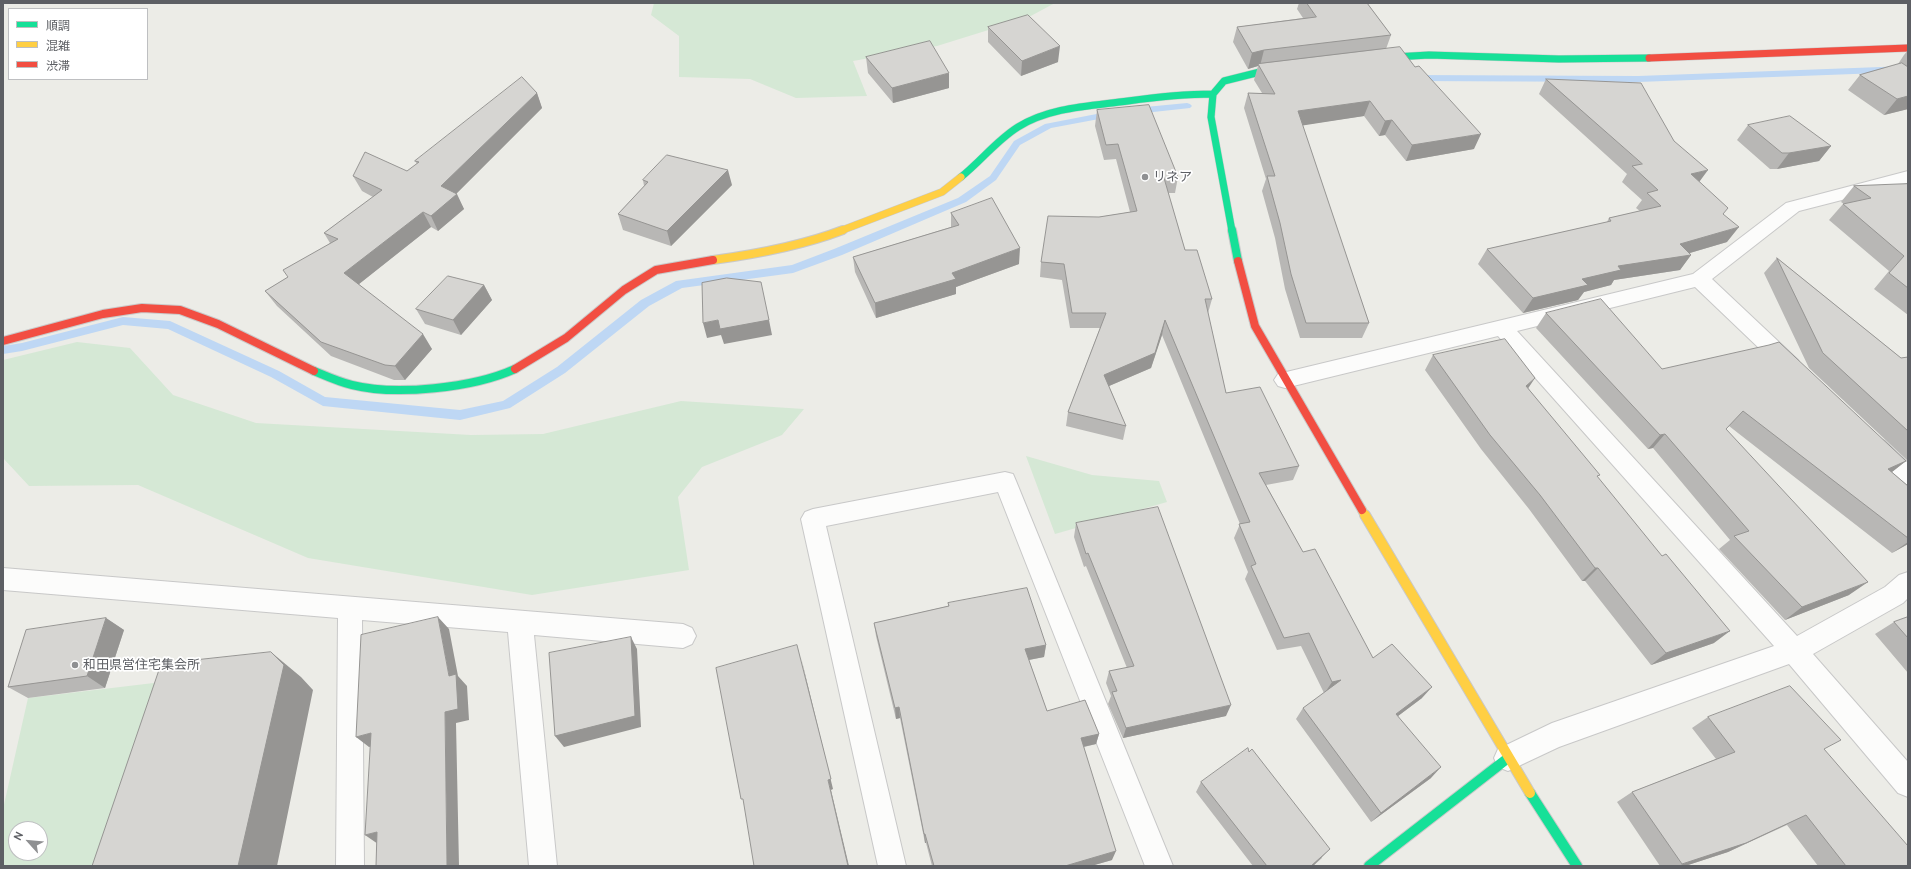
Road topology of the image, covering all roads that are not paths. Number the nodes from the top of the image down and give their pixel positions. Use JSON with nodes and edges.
{"nodes":[{"id":1,"x":1908,"y":48,"type":"edge"},
{"id":2,"x":1370,"y":59,"type":"edge"},
{"id":3,"x":1292,"y":68,"type":"edge"},
{"id":4,"x":1213,"y":94,"type":"junction"},
{"id":5,"x":1908,"y":177,"type":"edge"},
{"id":6,"x":1699,"y":279,"type":"junction"},
{"id":7,"x":1502,"y":327,"type":"junction"},
{"id":8,"x":3,"y":341,"type":"edge"},
{"id":9,"x":1285,"y":380,"type":"junction"},
{"id":10,"x":1806,"y":380,"type":"edge"},
{"id":11,"x":1863,"y":434,"type":"edge"},
{"id":12,"x":1908,"y":477,"type":"edge"},
{"id":13,"x":3,"y":579,"type":"edge"},
{"id":14,"x":1908,"y":584,"type":"edge"},
{"id":15,"x":350,"y":608,"type":"junction"},
{"id":16,"x":520,"y":622,"type":"junction"},
{"id":17,"x":683,"y":636,"type":"dead end"},
{"id":18,"x":1794,"y":651,"type":"junction"},
{"id":19,"x":1508,"y":758,"type":"junction"},
{"id":20,"x":1908,"y":783,"type":"edge"},
{"id":21,"x":350,"y":866,"type":"edge"},
{"id":22,"x":543,"y":866,"type":"edge"},
{"id":23,"x":892,"y":866,"type":"edge"},
{"id":24,"x":1158,"y":866,"type":"edge"},
{"id":25,"x":1370,"y":866,"type":"edge"},
{"id":26,"x":1577,"y":866,"type":"edge"}],
"edges":[{"from":1,"to":2,"type":"street"},
{"from":3,"to":4,"type":"street"},
{"from":4,"to":8,"type":"street"},
{"from":4,"to":9,"type":"street"},
{"from":5,"to":6,"type":"street"},
{"from":6,"to":7,"type":"street"},
{"from":6,"to":10,"type":"street"},
{"from":7,"to":9,"type":"street"},
{"from":7,"to":18,"type":"street"},
{"from":9,"to":19,"type":"street"},
{"from":11,"to":12,"type":"street"},
{"from":13,"to":15,"type":"street"},
{"from":14,"to":18,"type":"street"},
{"from":15,"to":16,"type":"street"},
{"from":15,"to":21,"type":"street"},
{"from":16,"to":17,"type":"street"},
{"from":16,"to":22,"type":"street"},
{"from":18,"to":19,"type":"street"},
{"from":18,"to":20,"type":"street"},
{"from":19,"to":25,"type":"street"},
{"from":19,"to":26,"type":"street"},
{"from":23,"to":24,"type":"street"}]}
